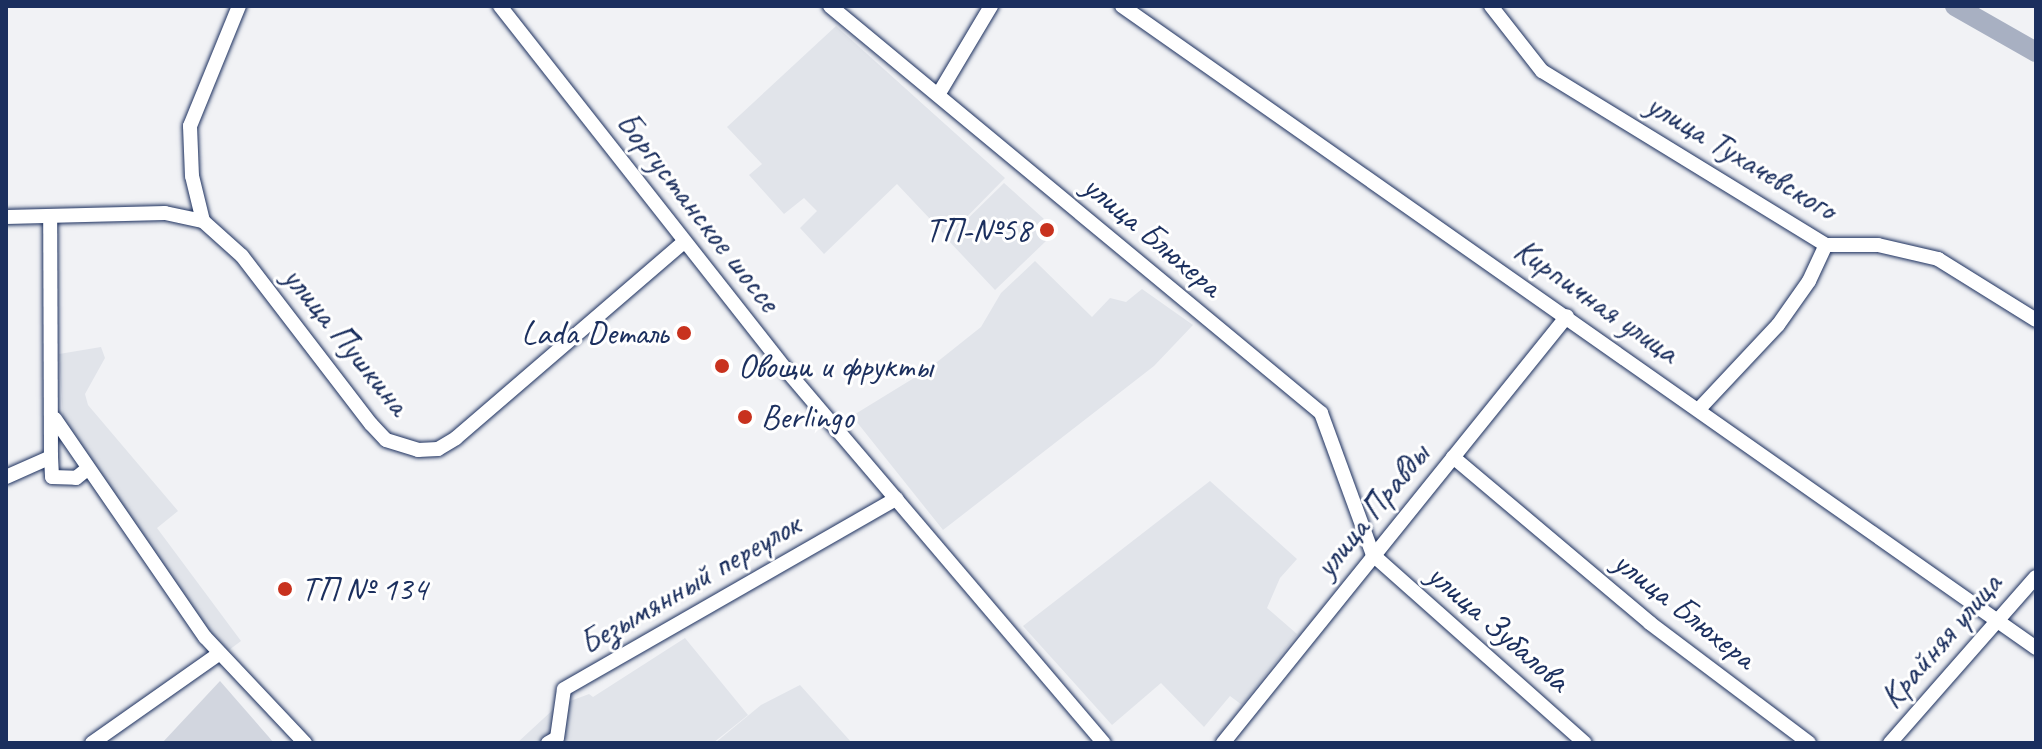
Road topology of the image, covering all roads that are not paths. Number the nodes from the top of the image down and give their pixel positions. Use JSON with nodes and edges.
{"nodes":[{"id":1,"x":239,"y":6,"type":"edge"},
{"id":2,"x":500,"y":6,"type":"edge"},
{"id":3,"x":830,"y":6,"type":"edge"},
{"id":4,"x":991,"y":6,"type":"edge"},
{"id":5,"x":1122,"y":6,"type":"edge"},
{"id":6,"x":1491,"y":6,"type":"edge"},
{"id":7,"x":938,"y":95,"type":"junction"},
{"id":8,"x":6,"y":217,"type":"edge"},
{"id":9,"x":50,"y":217,"type":"junction"},
{"id":10,"x":203,"y":221,"type":"junction"},
{"id":11,"x":684,"y":242,"type":"junction"},
{"id":12,"x":1826,"y":245,"type":"junction"},
{"id":13,"x":1567,"y":316,"type":"junction"},
{"id":14,"x":2036,"y":320,"type":"edge"},
{"id":15,"x":1700,"y":408,"type":"junction"},
{"id":16,"x":55,"y":419,"type":"junction"},
{"id":17,"x":51,"y":457,"type":"junction"},
{"id":18,"x":1453,"y":457,"type":"junction"},
{"id":19,"x":87,"y":469,"type":"junction"},
{"id":20,"x":6,"y":477,"type":"edge"},
{"id":21,"x":896,"y":499,"type":"junction"},
{"id":22,"x":1373,"y":555,"type":"junction"},
{"id":23,"x":2036,"y":577,"type":"edge"},
{"id":24,"x":1999,"y":618,"type":"junction"},
{"id":25,"x":2036,"y":648,"type":"edge"},
{"id":26,"x":220,"y":653,"type":"junction"},
{"id":27,"x":1099,"y":737,"type":"edge"},
{"id":28,"x":92,"y":743,"type":"edge"},
{"id":29,"x":305,"y":743,"type":"edge"},
{"id":30,"x":548,"y":743,"type":"edge"},
{"id":31,"x":1081,"y":743,"type":"edge"},
{"id":32,"x":1223,"y":743,"type":"edge"},
{"id":33,"x":1585,"y":743,"type":"edge"},
{"id":34,"x":1809,"y":743,"type":"edge"},
{"id":35,"x":1890,"y":743,"type":"edge"}],
"edges":[{"from":1,"to":10,"type":"street"},
{"from":2,"to":11,"type":"street","name":"Боргустанское шоссе"},
{"from":3,"to":7,"type":"street","name":"улица Блюхера"},
{"from":4,"to":7,"type":"street"},
{"from":5,"to":13,"type":"street","name":"Кирпичная улица"},
{"from":6,"to":12,"type":"street","name":"улица Тухачевского"},
{"from":7,"to":22,"type":"street","name":"улица Блюхера"},
{"from":8,"to":9,"type":"street"},
{"from":9,"to":10,"type":"street"},
{"from":9,"to":16,"type":"street"},
{"from":10,"to":11,"type":"street","name":"улица Пушкина"},
{"from":11,"to":21,"type":"street","name":"Боргустанское шоссе"},
{"from":12,"to":14,"type":"street","name":"улица Тухачевского"},
{"from":12,"to":15,"type":"street"},
{"from":13,"to":15,"type":"street","name":"Кирпичная улица"},
{"from":13,"to":18,"type":"street","name":"улица Правды"},
{"from":15,"to":24,"type":"street","name":"Кирпичная улица"},
{"from":16,"to":17,"type":"street"},
{"from":16,"to":19,"type":"street"},
{"from":17,"to":19,"type":"street"},
{"from":17,"to":20,"type":"street"},
{"from":18,"to":22,"type":"street","name":"улица Правды"},
{"from":18,"to":34,"type":"street","name":"улица Блюхера"},
{"from":19,"to":26,"type":"street"},
{"from":21,"to":27,"type":"street","name":"Боргустанское шоссе"},
{"from":21,"to":30,"type":"street","name":"Безымянный переулок"},
{"from":22,"to":32,"type":"street","name":"улица Правды"},
{"from":22,"to":33,"type":"street","name":"улица Зубалова"},
{"from":23,"to":24,"type":"street","name":"Крайняя улица"},
{"from":24,"to":25,"type":"street","name":"Кирпичная улица"},
{"from":24,"to":35,"type":"street","name":"Крайняя улица"},
{"from":26,"to":28,"type":"street"},
{"from":26,"to":29,"type":"street"},
{"from":27,"to":31,"type":"street"}]}
